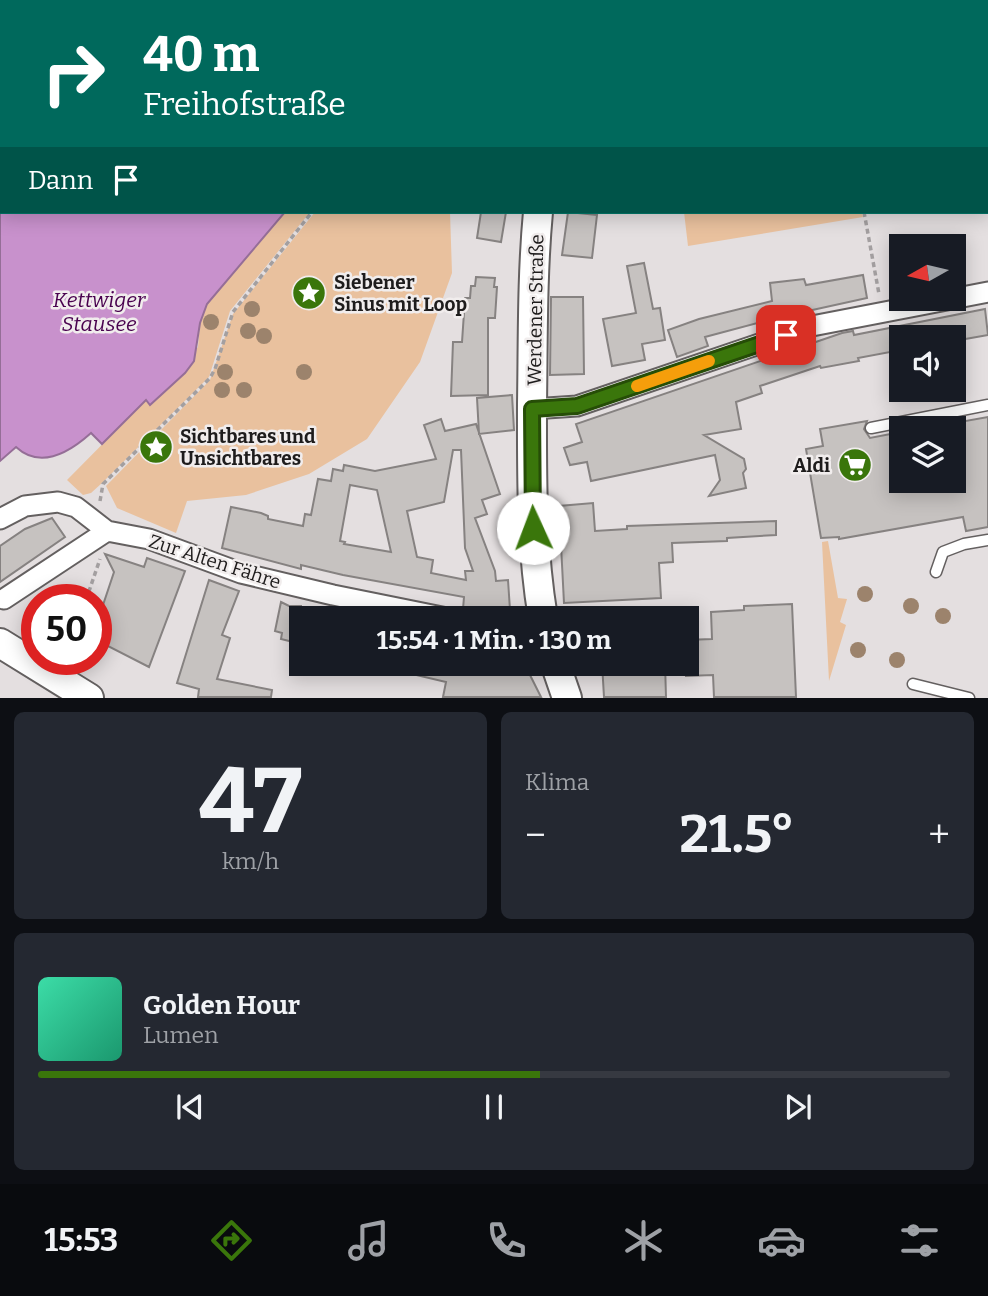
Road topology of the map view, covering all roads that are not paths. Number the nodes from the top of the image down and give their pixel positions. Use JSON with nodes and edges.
{"nodes":[{"id":1,"x":538,"y":214,"type":"edge"},
{"id":2,"x":988,"y":292,"type":"edge"},
{"id":3,"x":988,"y":405,"type":"edge"},
{"id":4,"x":532,"y":409,"type":"junction"},
{"id":5,"x":871,"y":428,"type":"dead end"},
{"id":6,"x":0,"y":519,"type":"edge"},
{"id":7,"x":107,"y":531,"type":"junction"},
{"id":8,"x":988,"y":540,"type":"edge"},
{"id":9,"x":936,"y":572,"type":"dead end"},
{"id":10,"x":4,"y":599,"type":"dead end"},
{"id":11,"x":388,"y":606,"type":"edge"},
{"id":12,"x":542,"y":606,"type":"edge"},
{"id":13,"x":0,"y":643,"type":"edge"},
{"id":14,"x":559,"y":676,"type":"edge"},
{"id":15,"x":913,"y":684,"type":"dead end"},
{"id":16,"x":89,"y":698,"type":"edge"},
{"id":17,"x":567,"y":698,"type":"edge"},
{"id":18,"x":969,"y":698,"type":"edge"}],
"edges":[{"from":1,"to":4,"type":"main road","name":"Werdener Straße"},
{"from":2,"to":4,"type":"street"},
{"from":3,"to":5,"type":"lane"},
{"from":4,"to":12,"type":"main road","name":"Werdener Straße"},
{"from":6,"to":7,"type":"street","name":"Zur Alten Fähre"},
{"from":7,"to":10,"type":"street"},
{"from":7,"to":11,"type":"street","name":"Zur Alten Fähre"},
{"from":8,"to":9,"type":"lane"},
{"from":13,"to":16,"type":"main road"},
{"from":14,"to":17,"type":"main road"},
{"from":15,"to":18,"type":"lane"}]}
